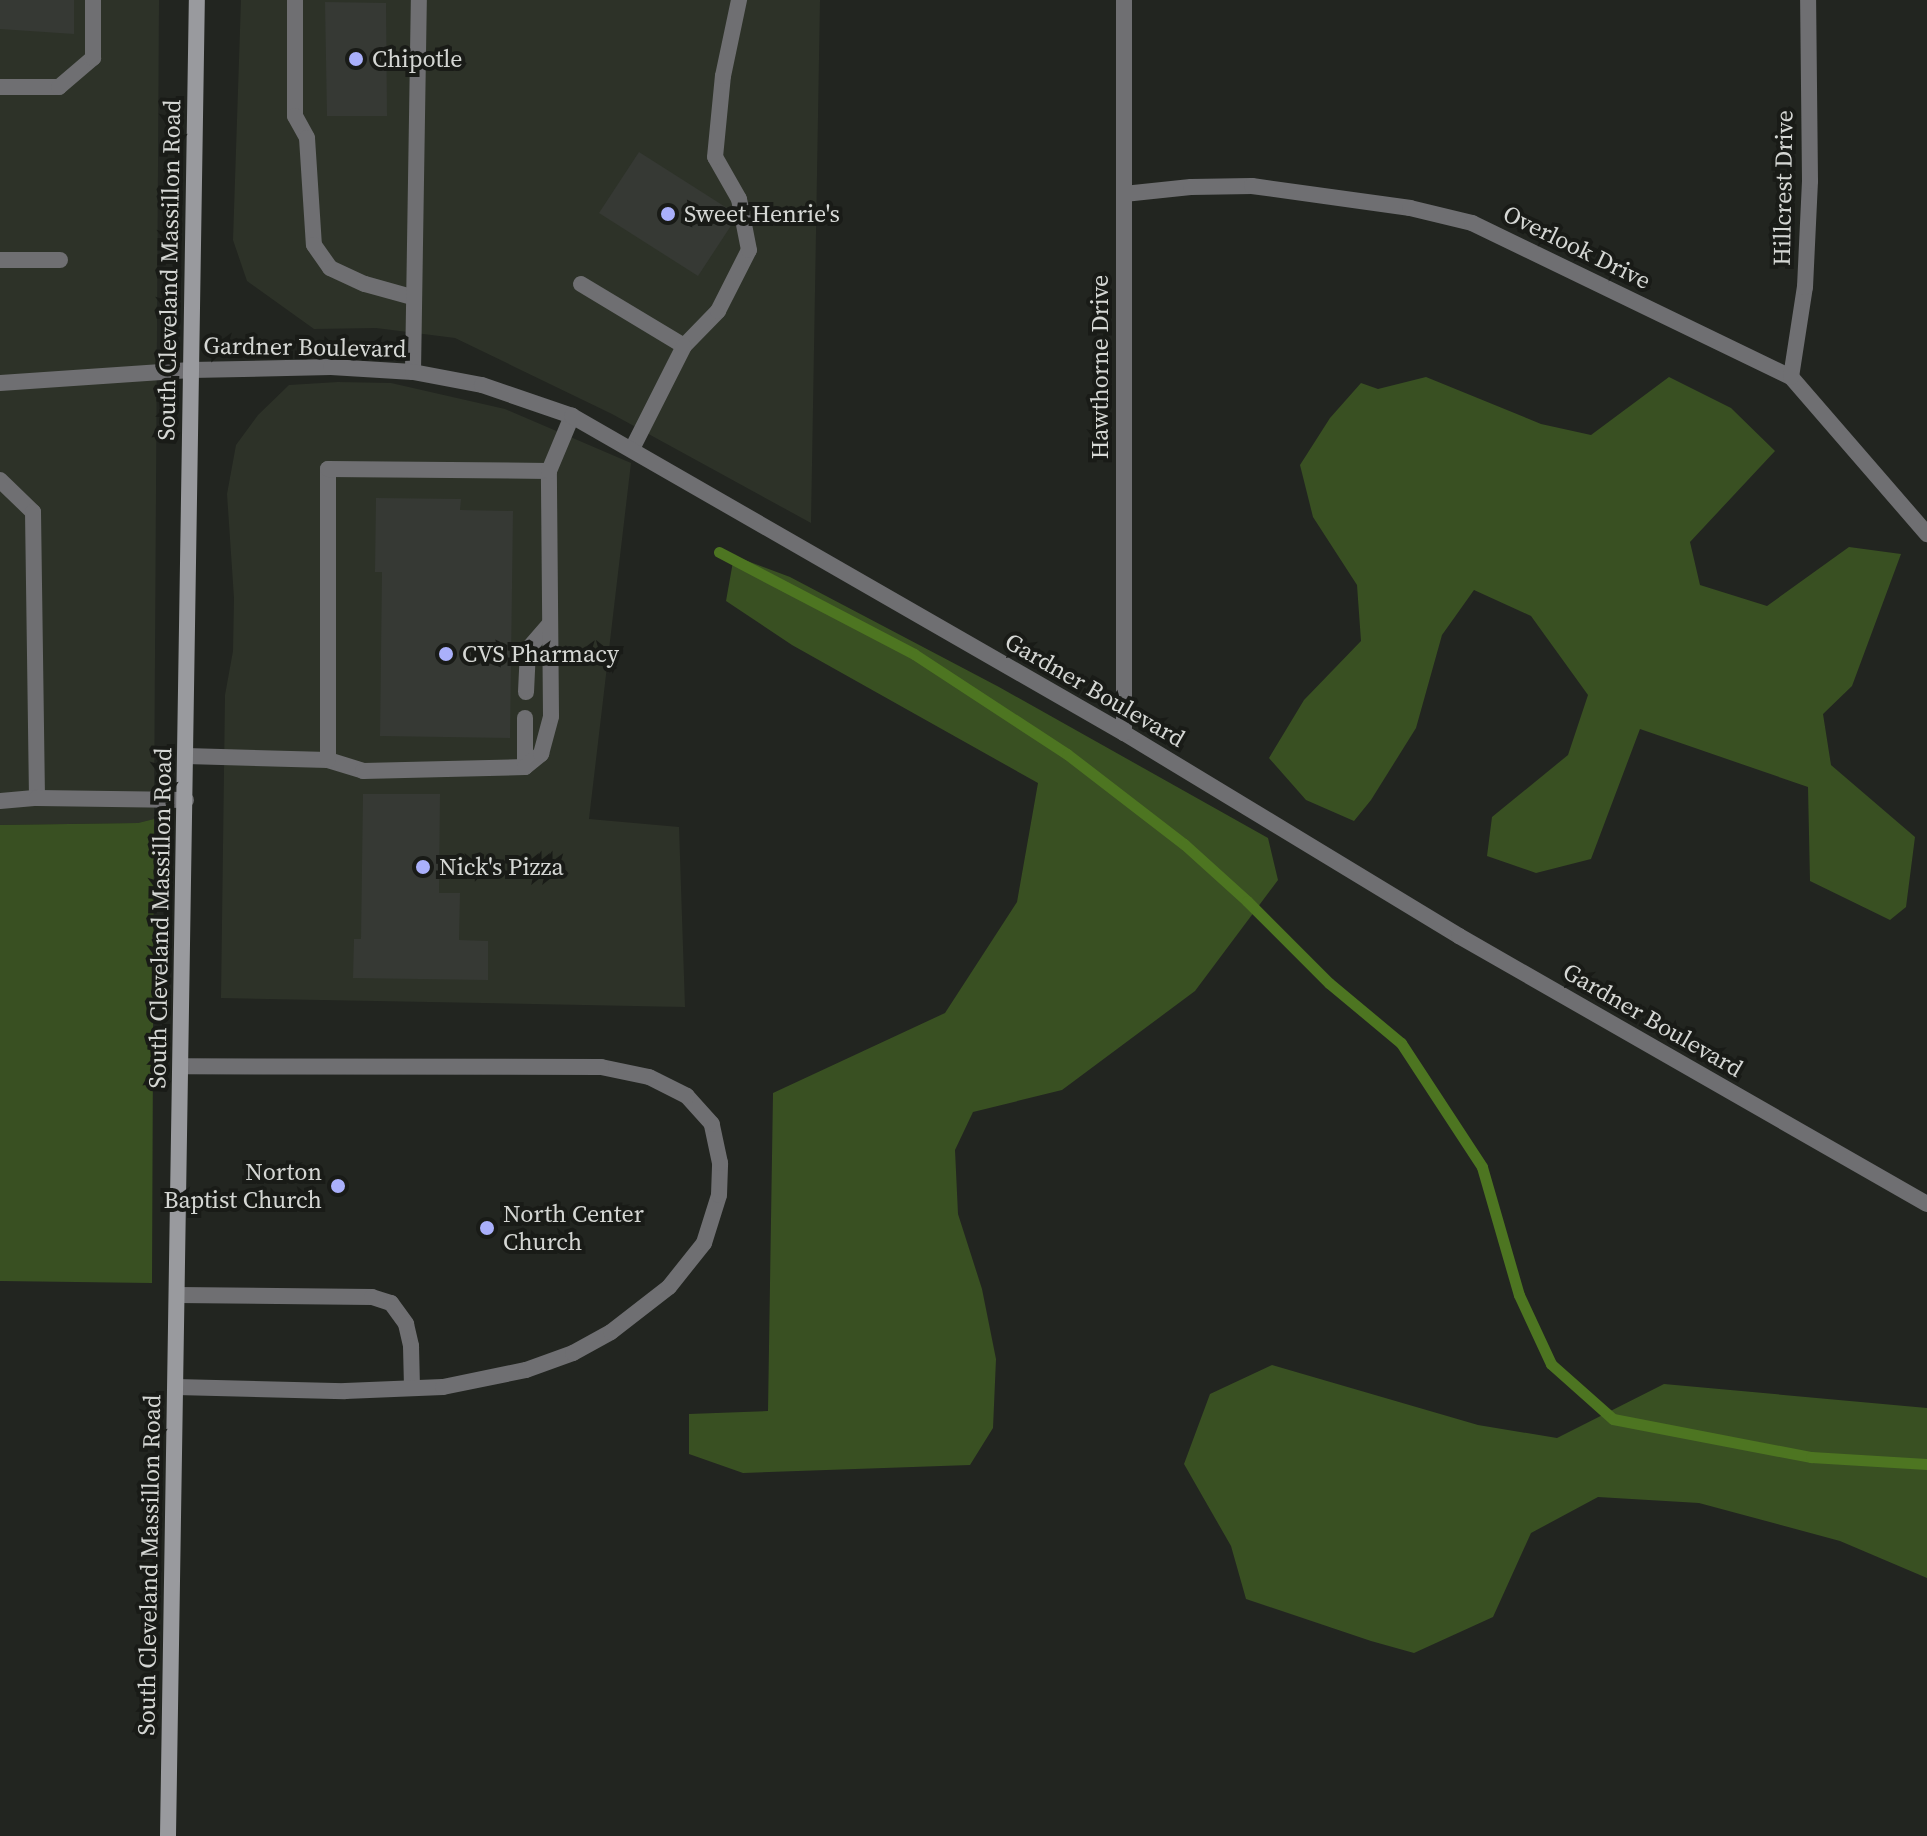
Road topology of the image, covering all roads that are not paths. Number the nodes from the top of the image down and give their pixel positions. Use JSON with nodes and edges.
{"nodes":[{"id":1,"x":93,"y":0,"type":"edge"},
{"id":2,"x":197,"y":0,"type":"edge"},
{"id":3,"x":295,"y":0,"type":"edge"},
{"id":4,"x":419,"y":0,"type":"edge"},
{"id":5,"x":739,"y":0,"type":"edge"},
{"id":6,"x":1124,"y":0,"type":"edge"},
{"id":7,"x":1808,"y":0,"type":"edge"},
{"id":8,"x":0,"y":87,"type":"edge"},
{"id":9,"x":1124,"y":194,"type":"junction"},
{"id":10,"x":0,"y":260,"type":"edge"},
{"id":11,"x":60,"y":260,"type":"dead end"},
{"id":12,"x":581,"y":284,"type":"dead end"},
{"id":13,"x":412,"y":297,"type":"junction"},
{"id":14,"x":684,"y":346,"type":"junction"},
{"id":15,"x":191,"y":370,"type":"junction"},
{"id":16,"x":413,"y":372,"type":"junction"},
{"id":17,"x":1791,"y":377,"type":"junction"},
{"id":18,"x":0,"y":383,"type":"edge"},
{"id":19,"x":572,"y":416,"type":"junction"},
{"id":20,"x":632,"y":449,"type":"junction"},
{"id":21,"x":549,"y":471,"type":"junction"},
{"id":22,"x":0,"y":480,"type":"edge"},
{"id":23,"x":1927,"y":534,"type":"edge"},
{"id":24,"x":549,"y":625,"type":"junction"},
{"id":25,"x":526,"y":692,"type":"dead end"},
{"id":26,"x":525,"y":718,"type":"dead end"},
{"id":27,"x":1124,"y":733,"type":"junction"},
{"id":28,"x":186,"y":756,"type":"junction"},
{"id":29,"x":328,"y":760,"type":"junction"},
{"id":30,"x":525,"y":767,"type":"junction"},
{"id":31,"x":37,"y":798,"type":"junction"},
{"id":32,"x":186,"y":800,"type":"junction"},
{"id":33,"x":0,"y":801,"type":"edge"},
{"id":34,"x":182,"y":1066,"type":"junction"},
{"id":35,"x":1927,"y":1204,"type":"edge"},
{"id":36,"x":177,"y":1295,"type":"junction"},
{"id":37,"x":176,"y":1387,"type":"junction"},
{"id":38,"x":412,"y":1388,"type":"junction"},
{"id":39,"x":168,"y":1836,"type":"edge"}],
"edges":[{"from":1,"to":8,"type":"street"},
{"from":2,"to":15,"type":"main road","name":"South Cleveland Massillon Road"},
{"from":3,"to":13,"type":"street"},
{"from":4,"to":13,"type":"street"},
{"from":5,"to":14,"type":"street"},
{"from":6,"to":9,"type":"street","name":"Hawthorne Drive"},
{"from":7,"to":17,"type":"street","name":"Hillcrest Drive"},
{"from":9,"to":17,"type":"street","name":"Overlook Drive"},
{"from":9,"to":27,"type":"street","name":"Hawthorne Drive"},
{"from":10,"to":11,"type":"street"},
{"from":12,"to":14,"type":"street"},
{"from":13,"to":16,"type":"street"},
{"from":14,"to":20,"type":"street"},
{"from":15,"to":16,"type":"street","name":"Gardner Boulevard"},
{"from":15,"to":18,"type":"street","name":"Gardner Boulevard"},
{"from":15,"to":28,"type":"main road","name":"South Cleveland Massillon Road"},
{"from":16,"to":19,"type":"street","name":"Gardner Boulevard"},
{"from":17,"to":23,"type":"street","name":"Overlook Drive"},
{"from":19,"to":20,"type":"street","name":"Gardner Boulevard"},
{"from":19,"to":21,"type":"street"},
{"from":20,"to":27,"type":"street","name":"Gardner Boulevard"},
{"from":21,"to":24,"type":"street"},
{"from":21,"to":29,"type":"street"},
{"from":22,"to":31,"type":"street"},
{"from":24,"to":25,"type":"street"},
{"from":24,"to":30,"type":"street"},
{"from":26,"to":30,"type":"street"},
{"from":27,"to":35,"type":"street","name":"Gardner Boulevard"},
{"from":28,"to":29,"type":"street"},
{"from":28,"to":32,"type":"main road","name":"South Cleveland Massillon Road"},
{"from":29,"to":30,"type":"street"},
{"from":31,"to":32,"type":"street"},
{"from":31,"to":33,"type":"street"},
{"from":32,"to":34,"type":"main road","name":"South Cleveland Massillon Road"},
{"from":34,"to":36,"type":"main road","name":"South Cleveland Massillon Road"},
{"from":34,"to":38,"type":"street"},
{"from":36,"to":37,"type":"main road","name":"South Cleveland Massillon Road"},
{"from":36,"to":38,"type":"street"},
{"from":37,"to":38,"type":"street"},
{"from":37,"to":39,"type":"main road","name":"South Cleveland Massillon Road"}]}
